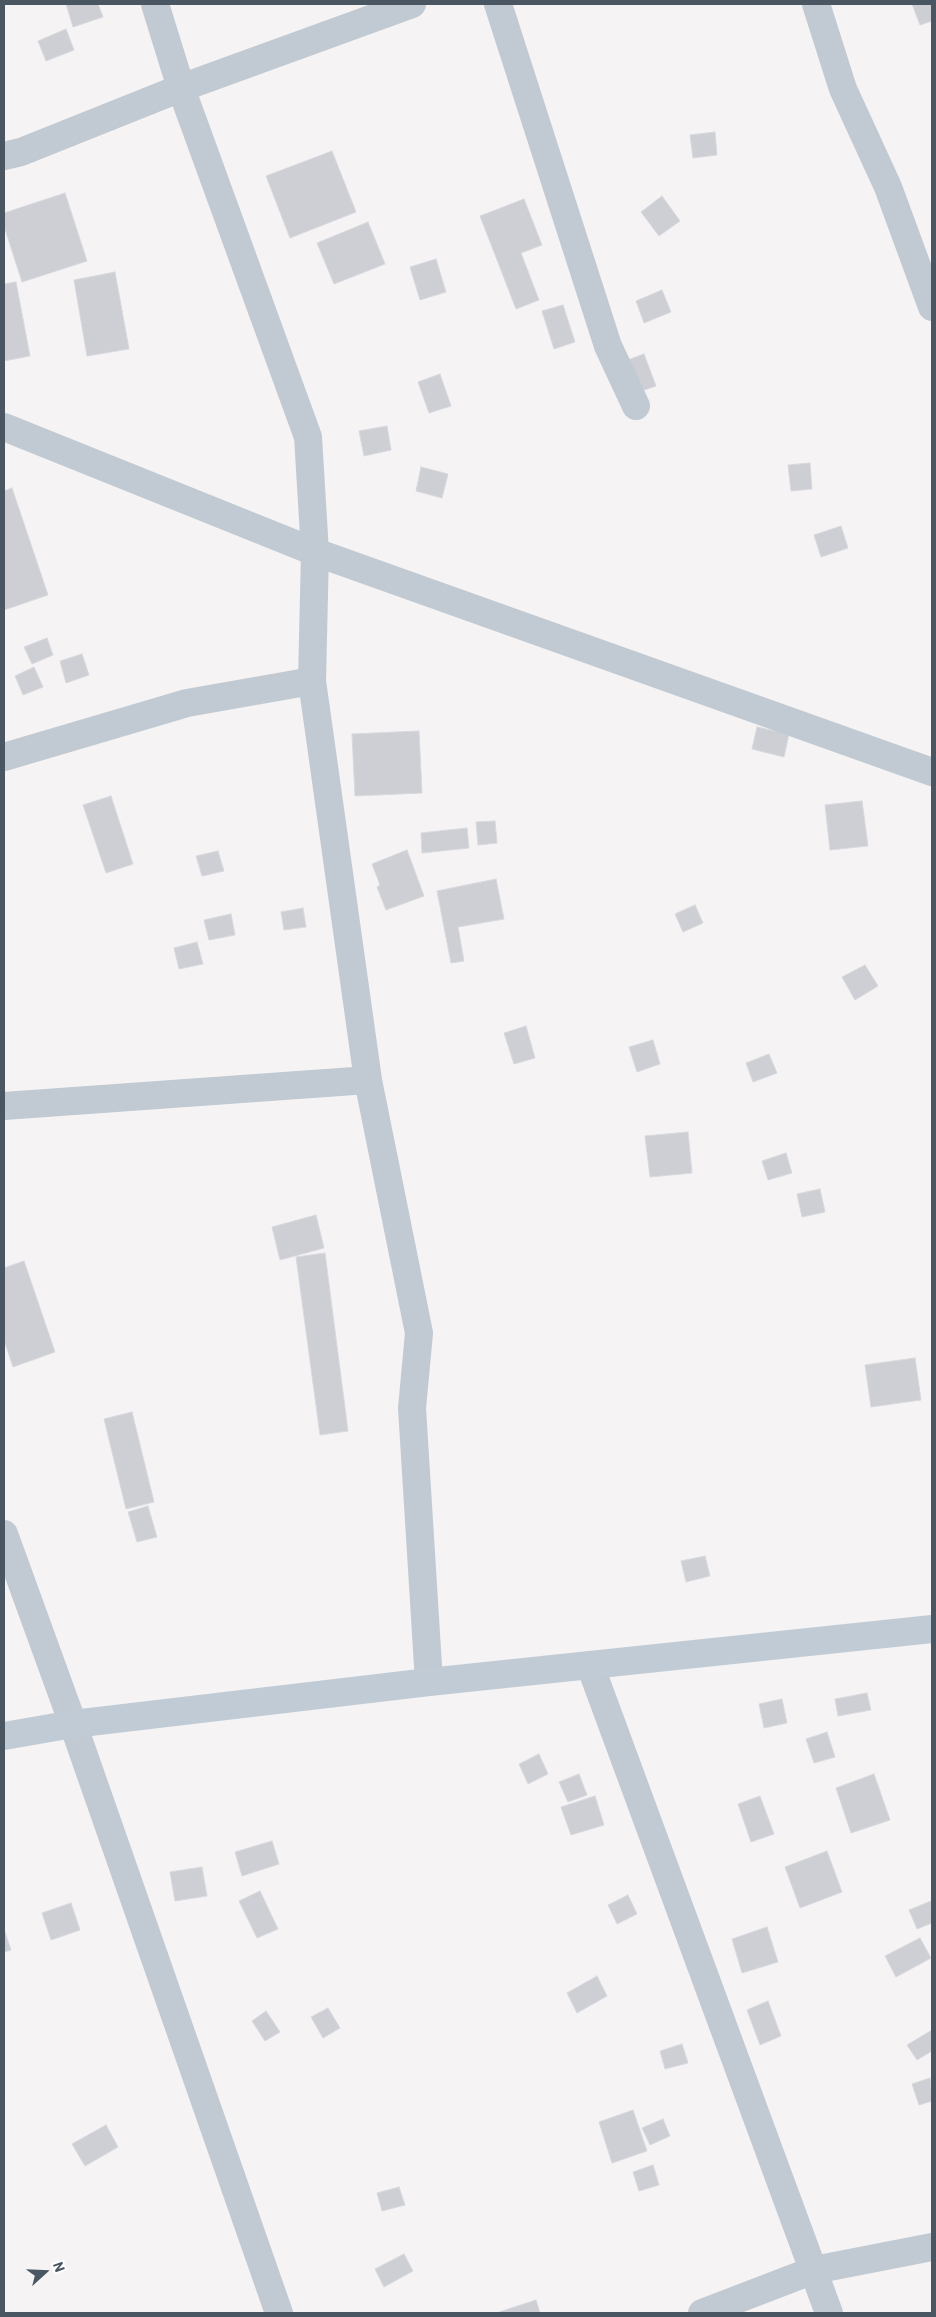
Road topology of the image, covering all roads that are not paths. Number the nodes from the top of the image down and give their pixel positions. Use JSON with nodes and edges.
{"nodes":[{"id":1,"x":155,"y":4,"type":"edge"},
{"id":2,"x":412,"y":4,"type":"edge"},
{"id":3,"x":498,"y":4,"type":"edge"},
{"id":4,"x":816,"y":4,"type":"edge"},
{"id":5,"x":181,"y":88,"type":"junction"},
{"id":6,"x":4,"y":156,"type":"edge"},
{"id":7,"x":932,"y":307,"type":"edge"},
{"id":8,"x":636,"y":406,"type":"dead end"},
{"id":9,"x":4,"y":427,"type":"edge"},
{"id":10,"x":315,"y":552,"type":"junction"},
{"id":11,"x":312,"y":680,"type":"junction"},
{"id":12,"x":4,"y":757,"type":"edge"},
{"id":13,"x":932,"y":772,"type":"edge"},
{"id":14,"x":368,"y":1080,"type":"junction"},
{"id":15,"x":4,"y":1106,"type":"edge"},
{"id":16,"x":4,"y":1534,"type":"edge"},
{"id":17,"x":932,"y":1629,"type":"edge"},
{"id":18,"x":590,"y":1665,"type":"junction"},
{"id":19,"x":429,"y":1682,"type":"junction"},
{"id":20,"x":73,"y":1724,"type":"junction"},
{"id":21,"x":4,"y":1736,"type":"edge"},
{"id":22,"x":932,"y":2246,"type":"edge"},
{"id":23,"x":814,"y":2270,"type":"junction"},
{"id":24,"x":280,"y":2313,"type":"edge"},
{"id":25,"x":702,"y":2313,"type":"edge"},
{"id":26,"x":829,"y":2313,"type":"edge"}],
"edges":[{"from":1,"to":5,"type":"street"},
{"from":2,"to":5,"type":"street"},
{"from":3,"to":8,"type":"street"},
{"from":4,"to":7,"type":"street"},
{"from":5,"to":6,"type":"street"},
{"from":5,"to":10,"type":"street"},
{"from":9,"to":10,"type":"street"},
{"from":10,"to":11,"type":"street"},
{"from":10,"to":13,"type":"street"},
{"from":11,"to":12,"type":"street"},
{"from":11,"to":14,"type":"street"},
{"from":14,"to":15,"type":"street"},
{"from":14,"to":19,"type":"street"},
{"from":16,"to":20,"type":"street"},
{"from":17,"to":18,"type":"main road"},
{"from":18,"to":19,"type":"main road"},
{"from":18,"to":23,"type":"street"},
{"from":19,"to":20,"type":"main road"},
{"from":20,"to":21,"type":"main road"},
{"from":20,"to":24,"type":"street"},
{"from":22,"to":23,"type":"street"},
{"from":23,"to":25,"type":"street"},
{"from":23,"to":26,"type":"street"}]}
